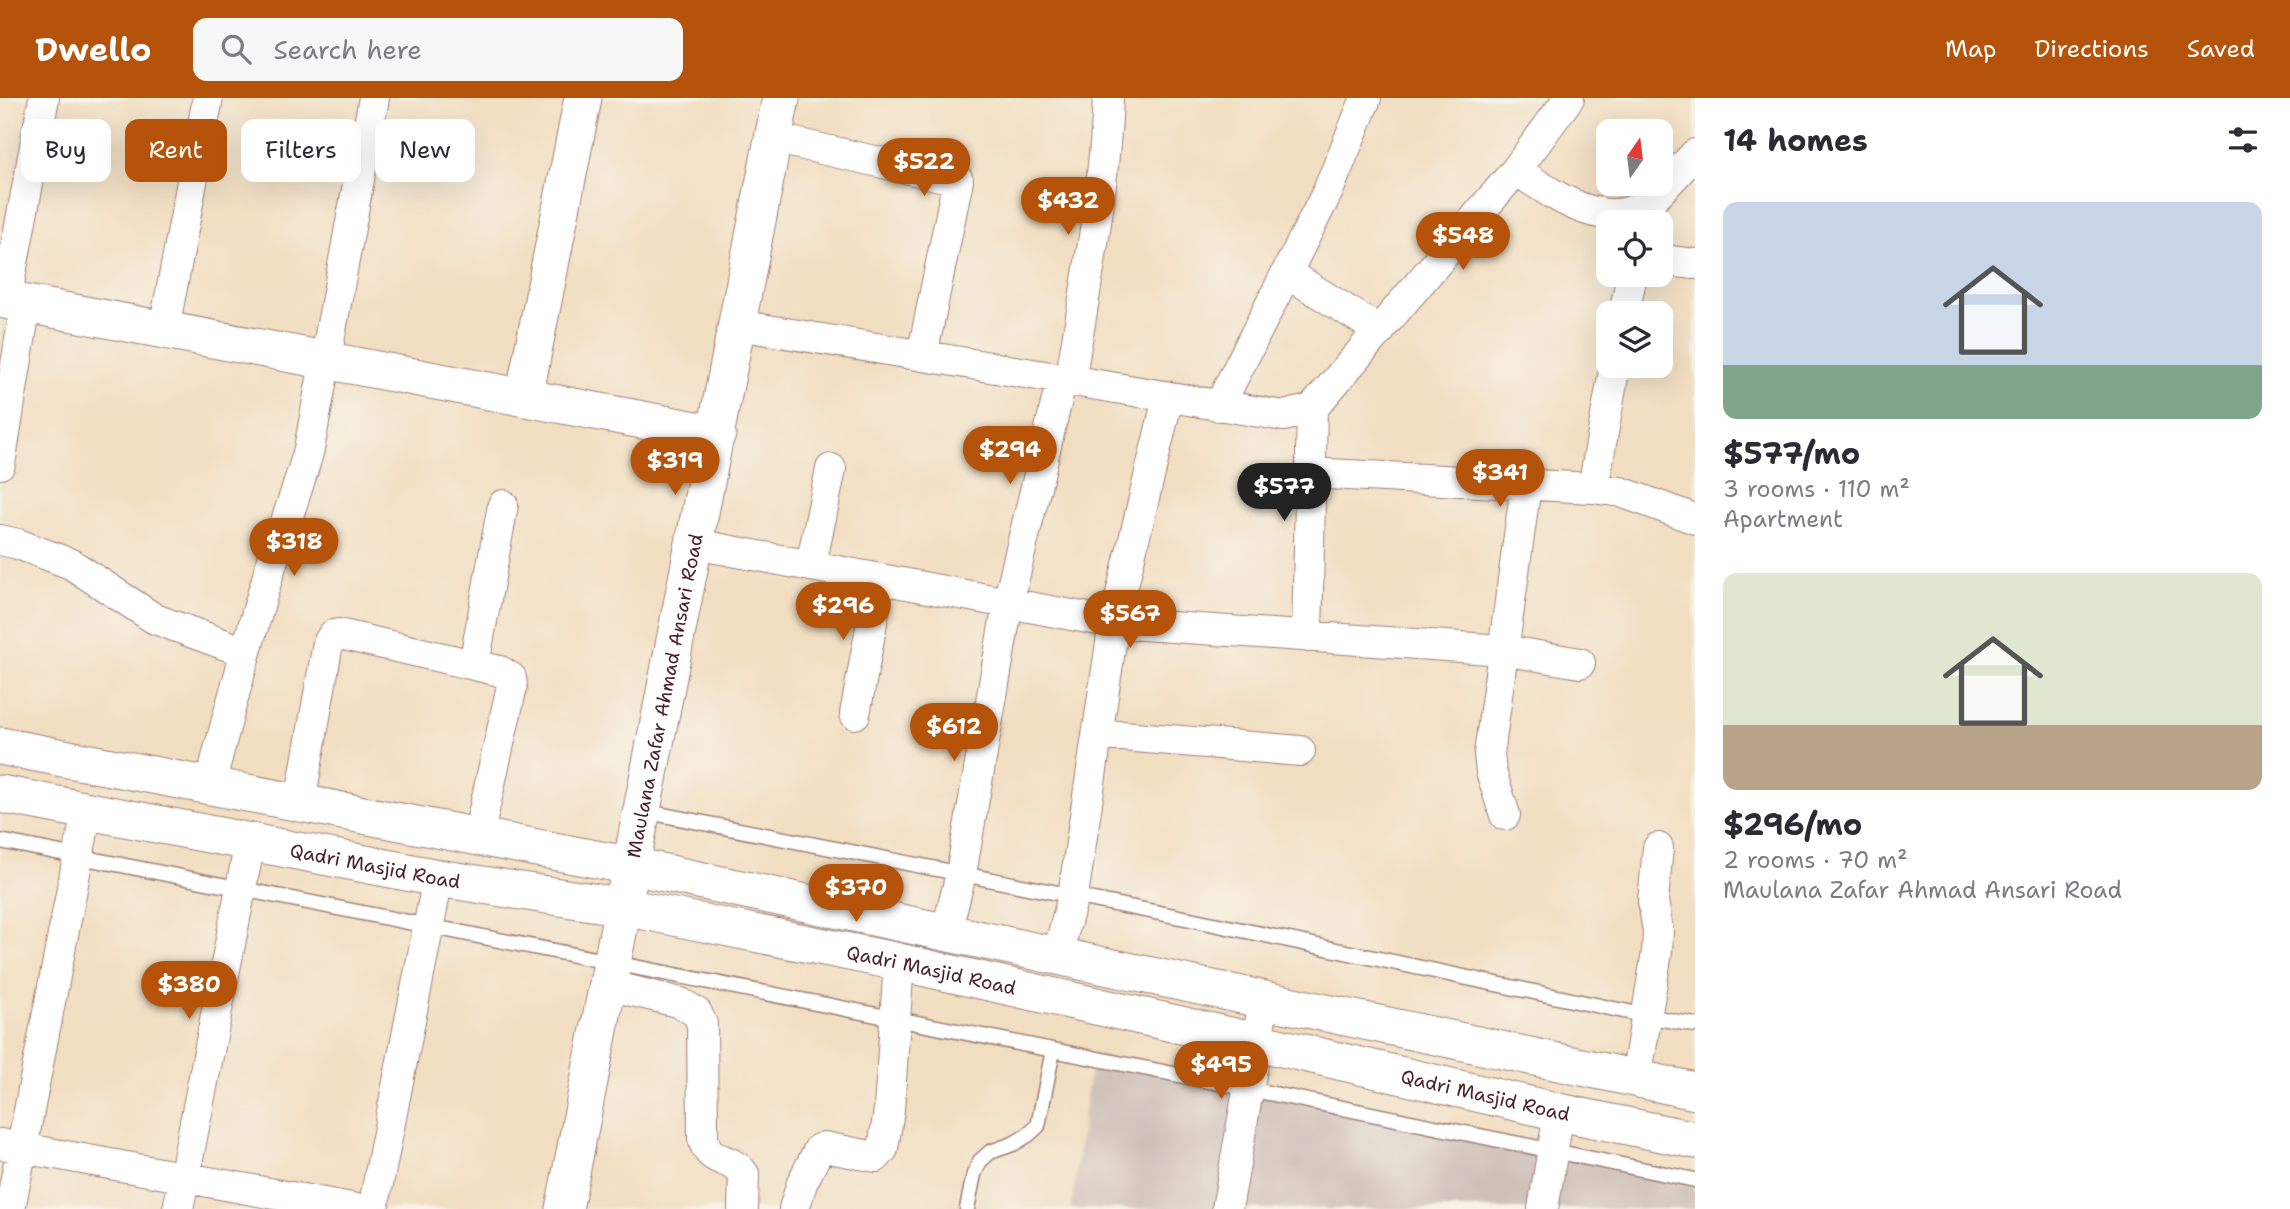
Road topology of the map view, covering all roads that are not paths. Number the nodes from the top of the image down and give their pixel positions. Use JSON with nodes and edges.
{"nodes":[{"id":1,"x":44,"y":98,"type":"edge"},
{"id":2,"x":208,"y":98,"type":"edge"},
{"id":3,"x":374,"y":98,"type":"edge"},
{"id":4,"x":583,"y":98,"type":"edge"},
{"id":5,"x":781,"y":98,"type":"edge"},
{"id":6,"x":1108,"y":98,"type":"edge"},
{"id":7,"x":1366,"y":98,"type":"edge"},
{"id":8,"x":1569,"y":98,"type":"edge"},
{"id":9,"x":774,"y":138,"type":"junction"},
{"id":10,"x":1695,"y":154,"type":"edge"},
{"id":11,"x":1516,"y":170,"type":"junction"},
{"id":12,"x":1647,"y":210,"type":"edge"},
{"id":13,"x":1596,"y":212,"type":"edge"},
{"id":14,"x":1673,"y":261,"type":"edge"},
{"id":15,"x":1695,"y":264,"type":"edge"},
{"id":16,"x":1287,"y":274,"type":"junction"},
{"id":17,"x":11,"y":300,"type":"edge"},
{"id":18,"x":738,"y":325,"type":"junction"},
{"id":19,"x":163,"y":329,"type":"junction"},
{"id":20,"x":1380,"y":331,"type":"junction"},
{"id":21,"x":922,"y":356,"type":"junction"},
{"id":22,"x":327,"y":359,"type":"junction"},
{"id":23,"x":1613,"y":378,"type":"edge"},
{"id":24,"x":1066,"y":380,"type":"junction"},
{"id":25,"x":524,"y":397,"type":"junction"},
{"id":26,"x":1168,"y":398,"type":"junction"},
{"id":27,"x":1219,"y":406,"type":"junction"},
{"id":28,"x":1312,"y":409,"type":"junction"},
{"id":29,"x":717,"y":434,"type":"junction"},
{"id":30,"x":0,"y":464,"type":"edge"},
{"id":31,"x":831,"y":469,"type":"dead end"},
{"id":32,"x":1311,"y":473,"type":"junction"},
{"id":33,"x":1526,"y":485,"type":"junction"},
{"id":34,"x":1592,"y":488,"type":"junction"},
{"id":35,"x":503,"y":505,"type":"dead end"},
{"id":36,"x":1695,"y":519,"type":"edge"},
{"id":37,"x":0,"y":540,"type":"edge"},
{"id":38,"x":695,"y":544,"type":"junction"},
{"id":39,"x":811,"y":565,"type":"junction"},
{"id":40,"x":880,"y":579,"type":"junction"},
{"id":41,"x":1008,"y":603,"type":"junction"},
{"id":42,"x":1114,"y":623,"type":"junction"},
{"id":43,"x":1307,"y":637,"type":"junction"},
{"id":44,"x":1503,"y":649,"type":"junction"},
{"id":45,"x":245,"y":652,"type":"junction"},
{"id":46,"x":1580,"y":663,"type":"dead end"},
{"id":47,"x":474,"y":665,"type":"junction"},
{"id":48,"x":855,"y":714,"type":"dead end"},
{"id":49,"x":1099,"y":734,"type":"junction"},
{"id":50,"x":0,"y":746,"type":"edge"},
{"id":51,"x":1300,"y":751,"type":"dead end"},
{"id":52,"x":210,"y":785,"type":"junction"},
{"id":53,"x":0,"y":794,"type":"edge"},
{"id":54,"x":300,"y":802,"type":"junction"},
{"id":55,"x":87,"y":811,"type":"junction"},
{"id":56,"x":642,"y":811,"type":"junction"},
{"id":57,"x":1505,"y":815,"type":"dead end"},
{"id":58,"x":478,"y":837,"type":"junction"},
{"id":59,"x":0,"y":841,"type":"edge"},
{"id":60,"x":250,"y":842,"type":"junction"},
{"id":61,"x":1657,"y":848,"type":"dead end"},
{"id":62,"x":78,"y":857,"type":"junction"},
{"id":63,"x":632,"y":866,"type":"junction"},
{"id":64,"x":961,"y":874,"type":"junction"},
{"id":65,"x":438,"y":878,"type":"junction"},
{"id":66,"x":241,"y":889,"type":"junction"},
{"id":67,"x":1073,"y":896,"type":"junction"},
{"id":68,"x":624,"y":907,"type":"junction"},
{"id":69,"x":428,"y":926,"type":"junction"},
{"id":70,"x":946,"y":933,"type":"junction"},
{"id":71,"x":1057,"y":956,"type":"junction"},
{"id":72,"x":899,"y":962,"type":"junction"},
{"id":73,"x":610,"y":975,"type":"junction"},
{"id":74,"x":1265,"y":1001,"type":"junction"},
{"id":75,"x":1647,"y":1016,"type":"junction"},
{"id":76,"x":894,"y":1019,"type":"junction"},
{"id":77,"x":1695,"y":1024,"type":"edge"},
{"id":78,"x":1257,"y":1042,"type":"junction"},
{"id":79,"x":1053,"y":1050,"type":"junction"},
{"id":80,"x":1636,"y":1079,"type":"junction"},
{"id":81,"x":1690,"y":1084,"type":"edge"},
{"id":82,"x":1249,"y":1089,"type":"junction"},
{"id":83,"x":1559,"y":1112,"type":"junction"},
{"id":84,"x":1683,"y":1137,"type":"edge"},
{"id":85,"x":11,"y":1146,"type":"edge"},
{"id":86,"x":1552,"y":1151,"type":"junction"},
{"id":87,"x":184,"y":1178,"type":"junction"},
{"id":88,"x":1695,"y":1180,"type":"edge"},
{"id":89,"x":10,"y":1209,"type":"edge"},
{"id":90,"x":178,"y":1209,"type":"edge"},
{"id":91,"x":357,"y":1209,"type":"edge"},
{"id":92,"x":373,"y":1209,"type":"edge"},
{"id":93,"x":564,"y":1209,"type":"edge"},
{"id":94,"x":743,"y":1209,"type":"edge"},
{"id":95,"x":794,"y":1209,"type":"edge"},
{"id":96,"x":967,"y":1209,"type":"edge"},
{"id":97,"x":1227,"y":1209,"type":"edge"},
{"id":98,"x":1543,"y":1209,"type":"edge"}],
"edges":[{"from":1,"to":17,"type":"street"},
{"from":2,"to":19,"type":"street"},
{"from":3,"to":22,"type":"street"},
{"from":4,"to":25,"type":"street"},
{"from":5,"to":9,"type":"street","name":"Maulana Zafar Ahmad Ansari Road"},
{"from":6,"to":24,"type":"street"},
{"from":7,"to":16,"type":"street"},
{"from":8,"to":11,"type":"street"},
{"from":9,"to":18,"type":"street","name":"Maulana Zafar Ahmad Ansari Road"},
{"from":9,"to":21,"type":"street"},
{"from":10,"to":12,"type":"street"},
{"from":11,"to":13,"type":"street"},
{"from":11,"to":20,"type":"street"},
{"from":14,"to":15,"type":"street"},
{"from":16,"to":20,"type":"street"},
{"from":16,"to":27,"type":"street"},
{"from":17,"to":19,"type":"street"},
{"from":17,"to":30,"type":"street"},
{"from":18,"to":21,"type":"street"},
{"from":18,"to":29,"type":"street","name":"Maulana Zafar Ahmad Ansari Road"},
{"from":19,"to":22,"type":"street"},
{"from":20,"to":28,"type":"street"},
{"from":21,"to":24,"type":"street"},
{"from":22,"to":25,"type":"street"},
{"from":22,"to":45,"type":"street"},
{"from":23,"to":34,"type":"street"},
{"from":24,"to":26,"type":"street"},
{"from":24,"to":41,"type":"street"},
{"from":25,"to":29,"type":"street"},
{"from":26,"to":27,"type":"street"},
{"from":26,"to":42,"type":"street"},
{"from":27,"to":28,"type":"street"},
{"from":28,"to":32,"type":"street"},
{"from":29,"to":38,"type":"street","name":"Maulana Zafar Ahmad Ansari Road"},
{"from":31,"to":39,"type":"street"},
{"from":32,"to":33,"type":"street"},
{"from":32,"to":43,"type":"street"},
{"from":33,"to":34,"type":"street"},
{"from":33,"to":44,"type":"street"},
{"from":34,"to":36,"type":"street"},
{"from":35,"to":47,"type":"street"},
{"from":37,"to":45,"type":"street"},
{"from":38,"to":39,"type":"street"},
{"from":38,"to":56,"type":"street","name":"Maulana Zafar Ahmad Ansari Road"},
{"from":39,"to":40,"type":"street"},
{"from":40,"to":41,"type":"street"},
{"from":40,"to":48,"type":"street"},
{"from":41,"to":42,"type":"street"},
{"from":41,"to":64,"type":"street"},
{"from":42,"to":43,"type":"street"},
{"from":42,"to":49,"type":"street"},
{"from":43,"to":44,"type":"street"},
{"from":44,"to":46,"type":"street"},
{"from":44,"to":57,"type":"street"},
{"from":45,"to":52,"type":"street"},
{"from":47,"to":54,"type":"street"},
{"from":47,"to":58,"type":"street"},
{"from":49,"to":51,"type":"street"},
{"from":49,"to":67,"type":"street"},
{"from":50,"to":52,"type":"street","name":"Qadri Masjid Road"},
{"from":52,"to":54,"type":"street","name":"Qadri Masjid Road"},
{"from":53,"to":55,"type":"street","name":"Qadri Masjid Road"},
{"from":54,"to":58,"type":"street","name":"Qadri Masjid Road"},
{"from":55,"to":60,"type":"street","name":"Qadri Masjid Road"},
{"from":55,"to":62,"type":"street"},
{"from":56,"to":63,"type":"street","name":"Maulana Zafar Ahmad Ansari Road"},
{"from":56,"to":64,"type":"lane"},
{"from":58,"to":63,"type":"street","name":"Qadri Masjid Road"},
{"from":59,"to":62,"type":"lane"},
{"from":60,"to":65,"type":"street","name":"Qadri Masjid Road"},
{"from":60,"to":66,"type":"street"},
{"from":61,"to":75,"type":"street"},
{"from":62,"to":66,"type":"lane"},
{"from":62,"to":85,"type":"street"},
{"from":63,"to":68,"type":"street","name":"Maulana Zafar Ahmad Ansari Road"},
{"from":63,"to":70,"type":"street","name":"Qadri Masjid Road"},
{"from":64,"to":67,"type":"lane"},
{"from":64,"to":70,"type":"street"},
{"from":65,"to":68,"type":"street","name":"Qadri Masjid Road"},
{"from":65,"to":69,"type":"street"},
{"from":66,"to":69,"type":"lane"},
{"from":66,"to":87,"type":"street"},
{"from":67,"to":71,"type":"street"},
{"from":67,"to":75,"type":"lane"},
{"from":68,"to":72,"type":"street","name":"Qadri Masjid Road"},
{"from":68,"to":73,"type":"street","name":"Maulana Zafar Ahmad Ansari Road"},
{"from":69,"to":73,"type":"lane"},
{"from":69,"to":92,"type":"street"},
{"from":70,"to":71,"type":"street","name":"Qadri Masjid Road"},
{"from":71,"to":74,"type":"street","name":"Qadri Masjid Road"},
{"from":72,"to":76,"type":"street"},
{"from":72,"to":78,"type":"street","name":"Qadri Masjid Road"},
{"from":73,"to":76,"type":"lane"},
{"from":73,"to":93,"type":"street","name":"Maulana Zafar Ahmad Ansari Road"},
{"from":73,"to":94,"type":"street"},
{"from":74,"to":78,"type":"street"},
{"from":74,"to":80,"type":"street","name":"Qadri Masjid Road"},
{"from":75,"to":77,"type":"lane"},
{"from":75,"to":80,"type":"street"},
{"from":76,"to":79,"type":"lane"},
{"from":76,"to":95,"type":"street"},
{"from":78,"to":82,"type":"street"},
{"from":78,"to":83,"type":"street","name":"Qadri Masjid Road"},
{"from":79,"to":82,"type":"lane"},
{"from":79,"to":96,"type":"lane"},
{"from":80,"to":81,"type":"street","name":"Qadri Masjid Road"},
{"from":81,"to":84,"type":"street"},
{"from":82,"to":86,"type":"lane"},
{"from":82,"to":97,"type":"street"},
{"from":83,"to":84,"type":"street","name":"Qadri Masjid Road"},
{"from":83,"to":86,"type":"street"},
{"from":85,"to":87,"type":"street"},
{"from":85,"to":89,"type":"street"},
{"from":86,"to":88,"type":"lane"},
{"from":86,"to":98,"type":"street"},
{"from":87,"to":90,"type":"street"},
{"from":87,"to":91,"type":"street"}]}
